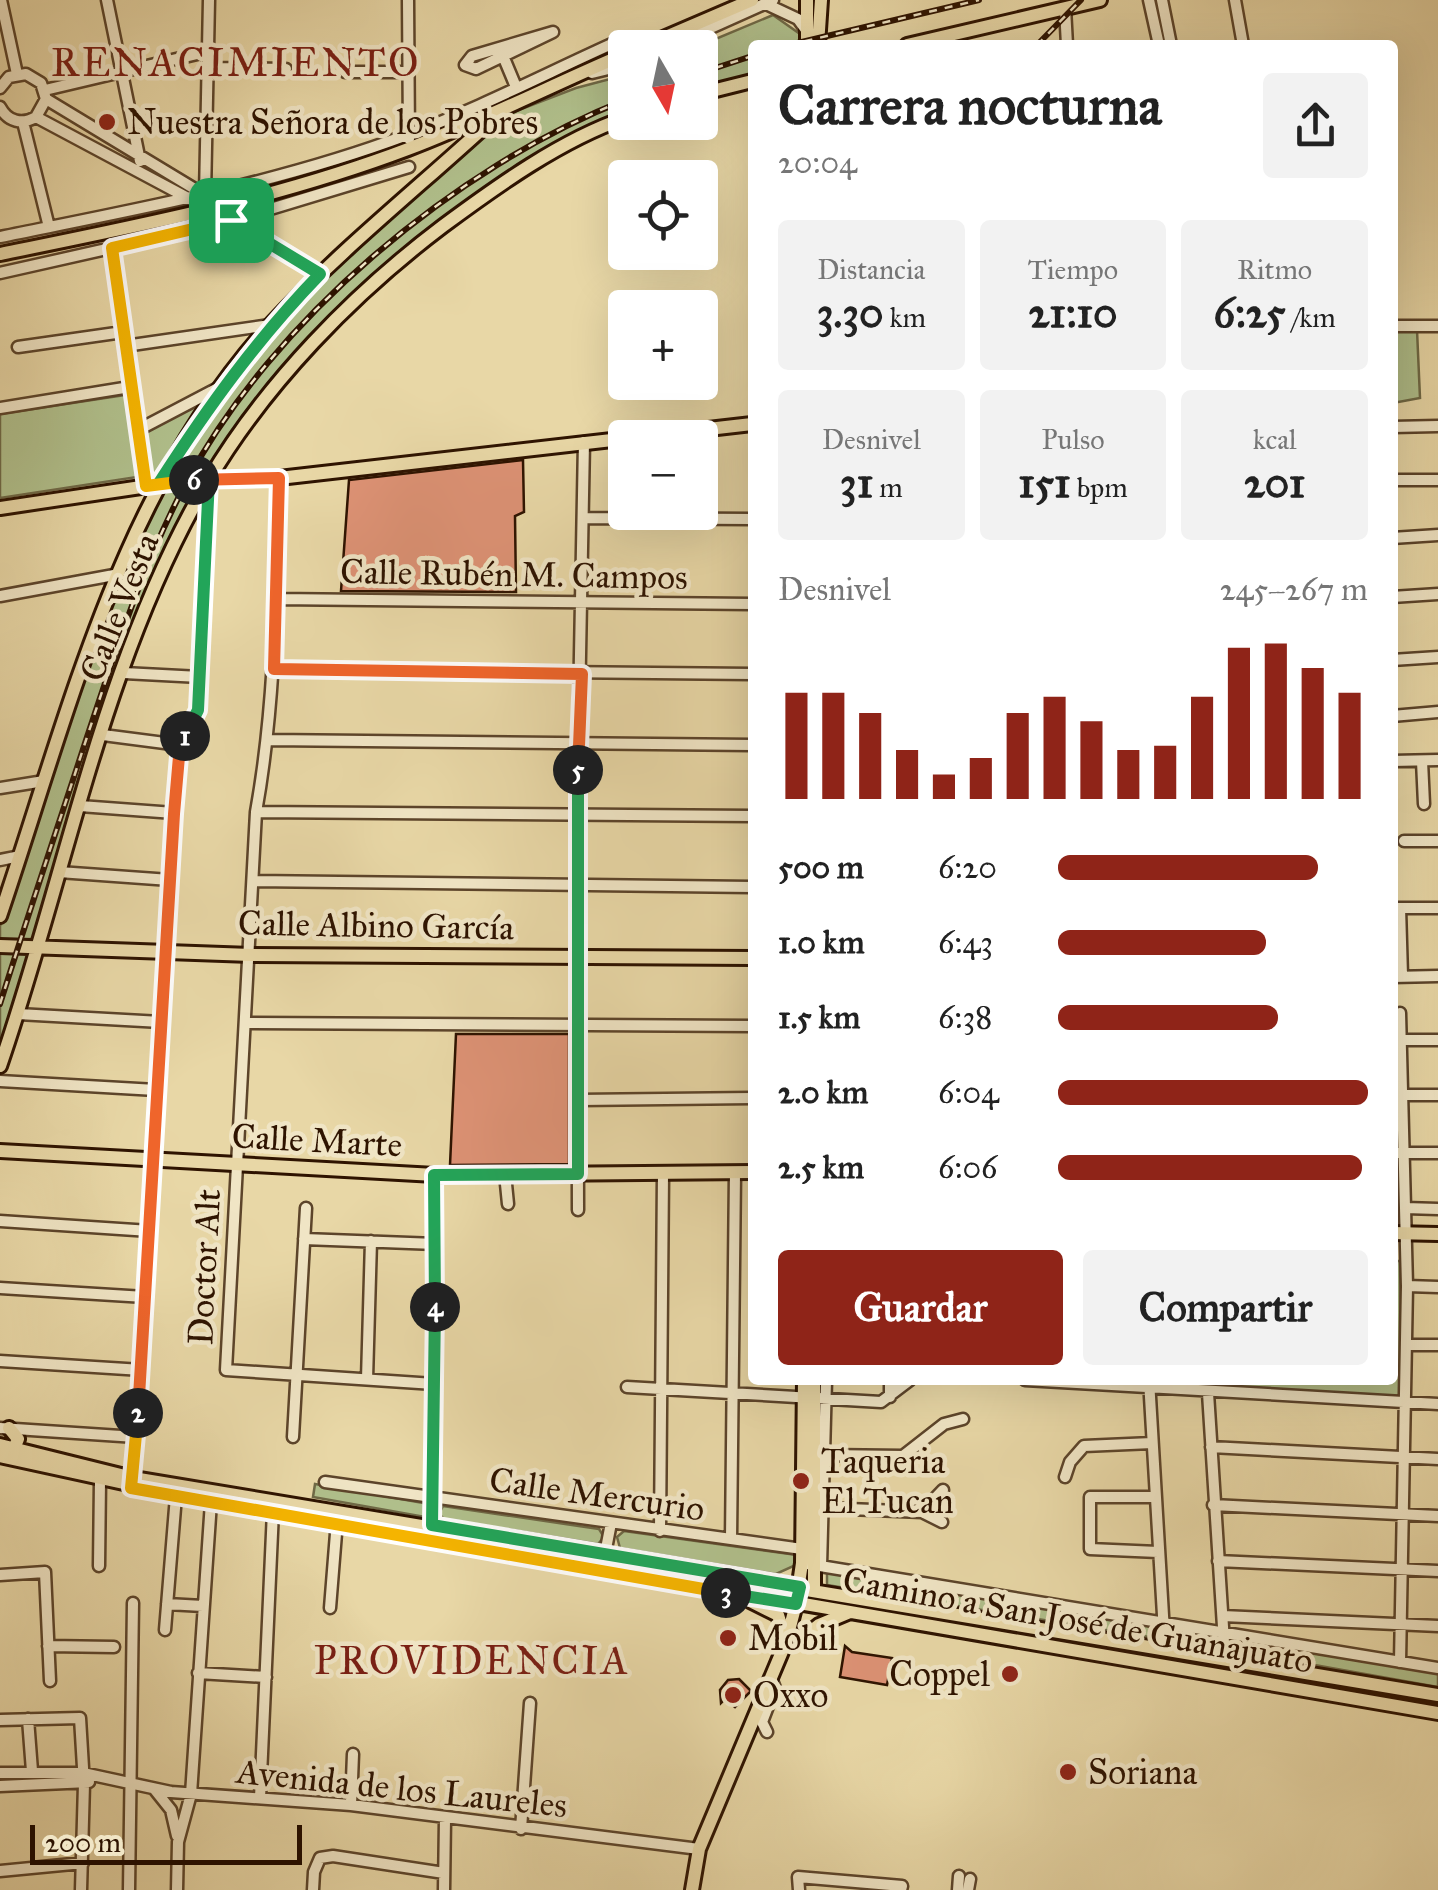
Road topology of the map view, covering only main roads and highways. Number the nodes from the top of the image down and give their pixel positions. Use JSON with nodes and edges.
{"nodes":[{"id":1,"x":807,"y":0,"type":"edge"},
{"id":2,"x":821,"y":0,"type":"edge"},
{"id":3,"x":1100,"y":0,"type":"edge"},
{"id":4,"x":764,"y":1,"type":"edge"},
{"id":5,"x":687,"y":30,"type":"edge"},
{"id":6,"x":806,"y":38,"type":"edge"},
{"id":7,"x":818,"y":40,"type":"edge"},
{"id":8,"x":928,"y":40,"type":"edge"},
{"id":9,"x":608,"y":58,"type":"edge"},
{"id":10,"x":748,"y":83,"type":"edge"},
{"id":11,"x":718,"y":90,"type":"edge"},
{"id":12,"x":505,"y":108,"type":"junction"},
{"id":13,"x":608,"y":127,"type":"edge"},
{"id":14,"x":0,"y":254,"type":"edge"},
{"id":15,"x":748,"y":424,"type":"edge"},
{"id":16,"x":209,"y":479,"type":"junction"},
{"id":17,"x":152,"y":484,"type":"junction"},
{"id":18,"x":0,"y":508,"type":"edge"},
{"id":19,"x":0,"y":916,"type":"edge"},
{"id":20,"x":38,"y":944,"type":"junction"},
{"id":21,"x":0,"y":946,"type":"edge"},
{"id":22,"x":748,"y":958,"type":"edge"},
{"id":23,"x":0,"y":1066,"type":"edge"},
{"id":24,"x":0,"y":1150,"type":"edge"},
{"id":25,"x":748,"y":1172,"type":"edge"},
{"id":26,"x":1398,"y":1233,"type":"edge"},
{"id":27,"x":1438,"y":1234,"type":"edge"},
{"id":28,"x":807,"y":1385,"type":"edge"},
{"id":29,"x":814,"y":1385,"type":"edge"},
{"id":30,"x":815,"y":1400,"type":"junction"},
{"id":31,"x":4,"y":1428,"type":"edge"},
{"id":32,"x":6,"y":1452,"type":"edge"},
{"id":33,"x":132,"y":1483,"type":"junction"},
{"id":34,"x":273,"y":1511,"type":"junction"},
{"id":35,"x":349,"y":1511,"type":"junction"},
{"id":36,"x":807,"y":1588,"type":"junction"},
{"id":37,"x":739,"y":1595,"type":"junction"},
{"id":38,"x":796,"y":1604,"type":"junction"},
{"id":39,"x":852,"y":1612,"type":"junction"},
{"id":40,"x":804,"y":1637,"type":"dead end"},
{"id":41,"x":786,"y":1642,"type":"junction"},
{"id":42,"x":1438,"y":1695,"type":"edge"},
{"id":43,"x":1438,"y":1713,"type":"edge"},
{"id":44,"x":692,"y":1890,"type":"edge"}],
"edges":[{"from":1,"to":6,"type":"main road"},
{"from":2,"to":7,"type":"main road"},
{"from":3,"to":8,"type":"main road"},
{"from":4,"to":5,"type":"main road"},
{"from":9,"to":12,"type":"main road"},
{"from":10,"to":11,"type":"main road"},
{"from":12,"to":14,"type":"main road"},
{"from":12,"to":17,"type":"main road"},
{"from":13,"to":16,"type":"main road","name":"Calle Vesta"},
{"from":15,"to":16,"type":"main road"},
{"from":16,"to":17,"type":"main road"},
{"from":16,"to":20,"type":"main road","name":"Calle Vesta"},
{"from":17,"to":18,"type":"main road"},
{"from":17,"to":19,"type":"main road"},
{"from":20,"to":21,"type":"main road","name":"Calle Albino García"},
{"from":20,"to":22,"type":"main road","name":"Calle Albino García"},
{"from":20,"to":23,"type":"main road","name":"Calle Vesta"},
{"from":24,"to":25,"type":"main road","name":"Calle Marte"},
{"from":26,"to":27,"type":"main road"},
{"from":28,"to":30,"type":"main road"},
{"from":29,"to":30,"type":"main road"},
{"from":30,"to":36,"type":"main road"},
{"from":31,"to":32,"type":"main road"},
{"from":32,"to":33,"type":"main road","name":"Camino a San José de Guanajuato"},
{"from":32,"to":33,"type":"main road","name":"Camino a San José de Guanajuato"},
{"from":33,"to":34,"type":"main road","name":"Camino a San José de Guanajuato"},
{"from":33,"to":35,"type":"main road","name":"Camino a San José de Guanajuato"},
{"from":34,"to":35,"type":"main road"},
{"from":34,"to":37,"type":"main road","name":"Camino a San José de Guanajuato"},
{"from":35,"to":36,"type":"main road","name":"Camino a San José de Guanajuato"},
{"from":36,"to":38,"type":"main road"},
{"from":36,"to":42,"type":"main road","name":"Camino a San José de Guanajuato"},
{"from":37,"to":38,"type":"main road","name":"Camino a San José de Guanajuato"},
{"from":37,"to":41,"type":"main road"},
{"from":38,"to":39,"type":"main road","name":"Camino a San José de Guanajuato"},
{"from":38,"to":41,"type":"main road"},
{"from":39,"to":40,"type":"main road"},
{"from":39,"to":43,"type":"main road","name":"Camino a San José de Guanajuato"},
{"from":41,"to":44,"type":"main road"}]}
